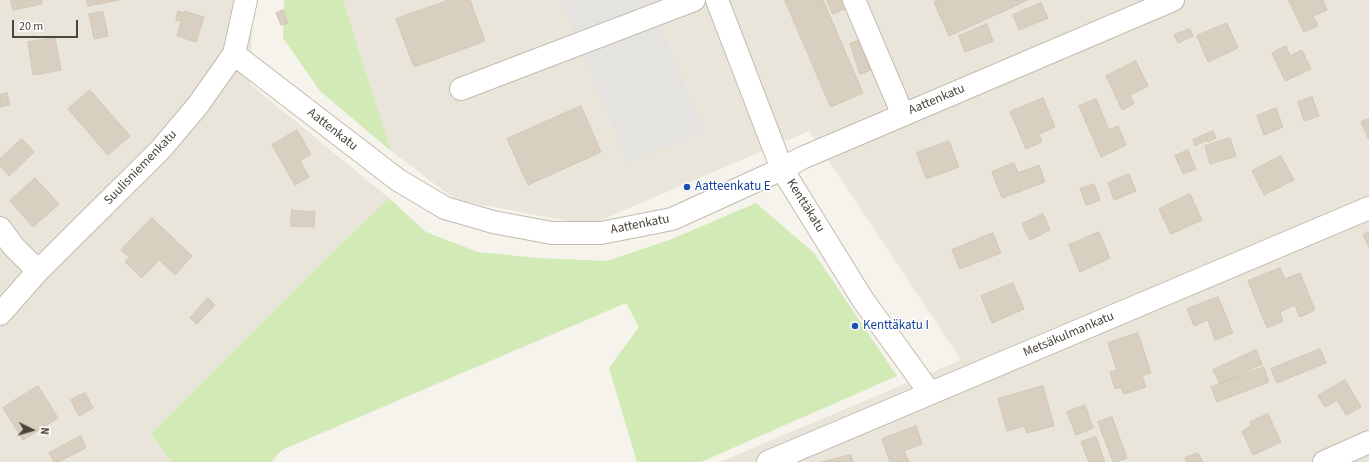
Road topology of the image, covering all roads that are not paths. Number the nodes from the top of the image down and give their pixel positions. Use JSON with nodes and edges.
{"nodes":[{"id":1,"x":246,"y":0,"type":"edge"},
{"id":2,"x":694,"y":0,"type":"edge"},
{"id":3,"x":717,"y":0,"type":"edge"},
{"id":4,"x":854,"y":0,"type":"edge"},
{"id":5,"x":1165,"y":1,"type":"edge"},
{"id":6,"x":234,"y":54,"type":"junction"},
{"id":7,"x":461,"y":89,"type":"dead end"},
{"id":8,"x":903,"y":115,"type":"junction"},
{"id":9,"x":782,"y":169,"type":"junction"},
{"id":10,"x":1369,"y":208,"type":"edge"},
{"id":11,"x":0,"y":228,"type":"edge"},
{"id":12,"x":38,"y":271,"type":"junction"},
{"id":13,"x":0,"y":314,"type":"edge"},
{"id":14,"x":930,"y":393,"type":"junction"},
{"id":15,"x":1369,"y":442,"type":"edge"},
{"id":16,"x":768,"y":462,"type":"edge"},
{"id":17,"x":1324,"y":462,"type":"edge"}],
"edges":[{"from":1,"to":6,"type":"street","name":"Suulisniemenkatu"},
{"from":2,"to":7,"type":"street"},
{"from":3,"to":9,"type":"street","name":"Kenttäkatu"},
{"from":4,"to":8,"type":"street"},
{"from":5,"to":8,"type":"street","name":"Aattenkatu"},
{"from":6,"to":9,"type":"street","name":"Aattenkatu"},
{"from":6,"to":12,"type":"street","name":"Suulisniemenkatu"},
{"from":8,"to":9,"type":"street","name":"Aattenkatu"},
{"from":9,"to":14,"type":"street","name":"Kenttäkatu"},
{"from":10,"to":14,"type":"street","name":"Metsäkulmankatu"},
{"from":11,"to":12,"type":"street"},
{"from":12,"to":13,"type":"street","name":"Suulisniemenkatu"},
{"from":14,"to":16,"type":"street","name":"Metsäkulmankatu"},
{"from":15,"to":17,"type":"street"}]}
